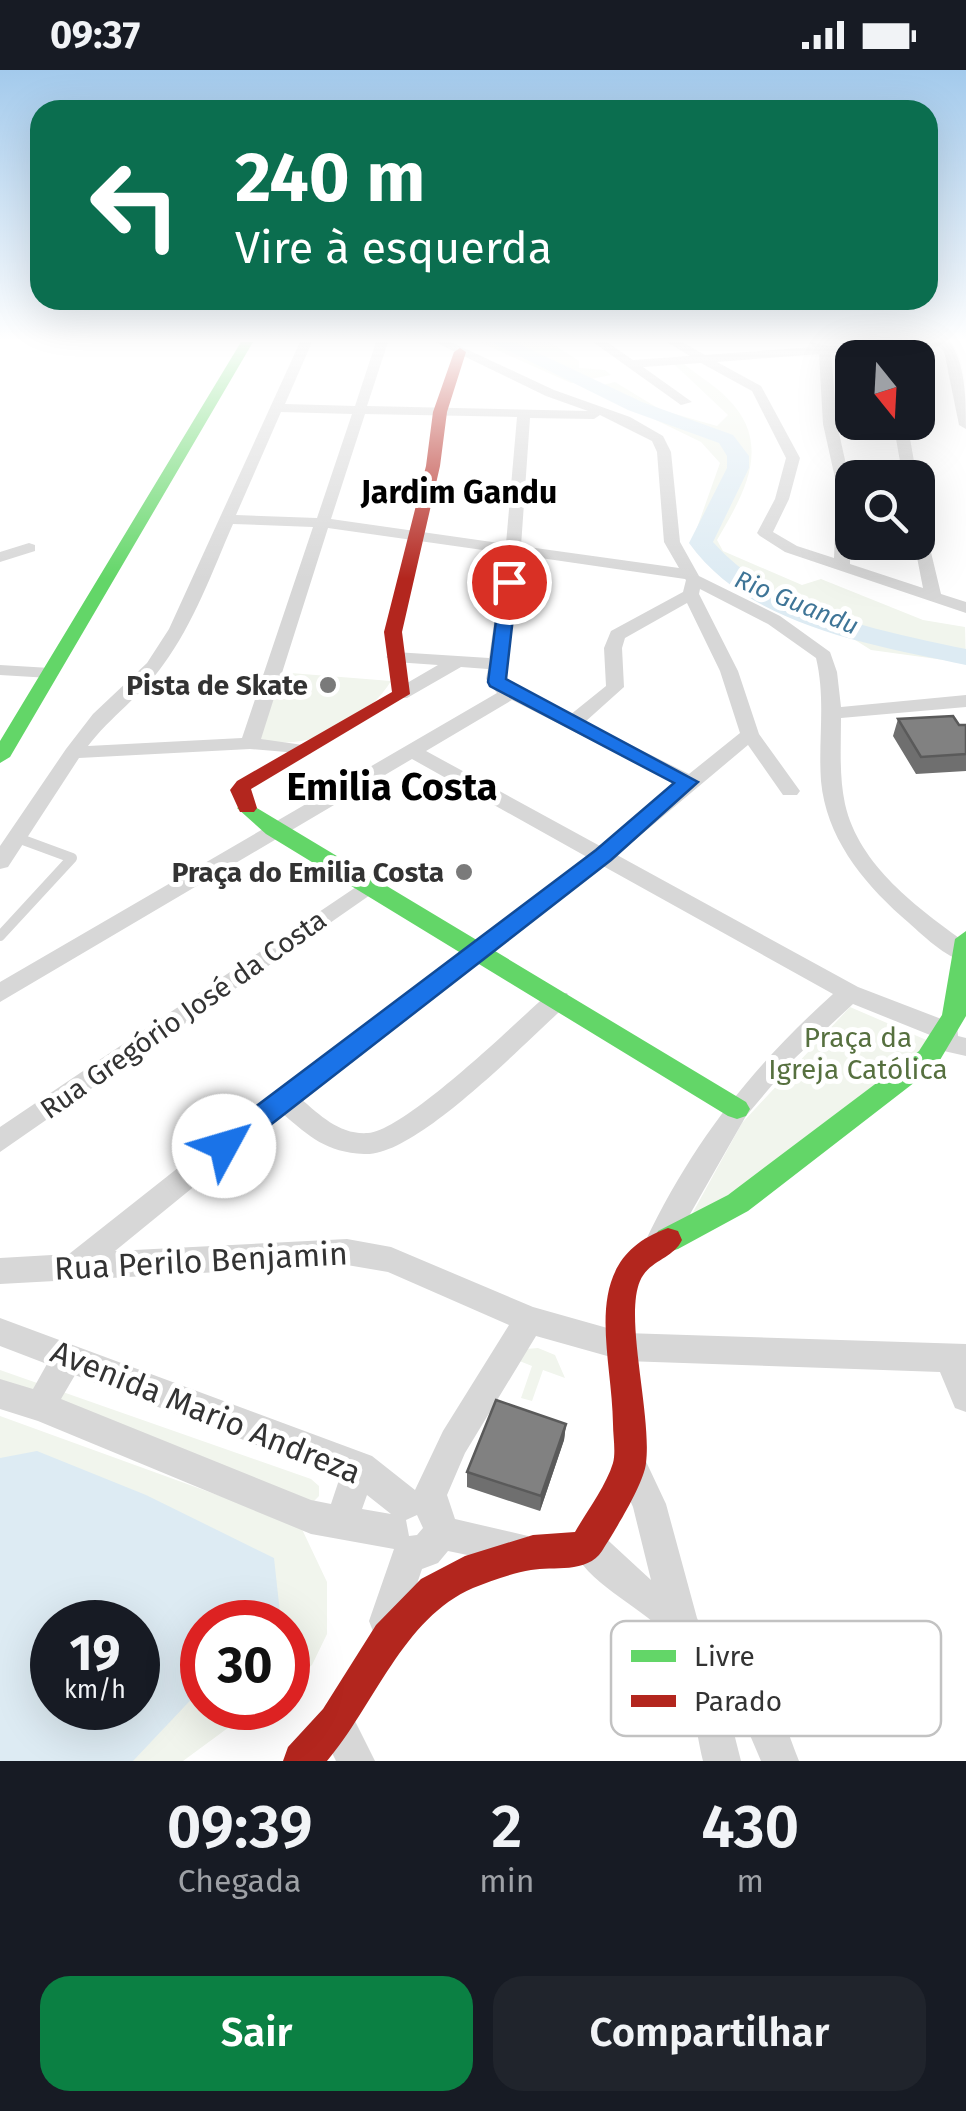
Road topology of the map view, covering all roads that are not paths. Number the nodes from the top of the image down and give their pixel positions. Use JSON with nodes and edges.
{"nodes":[{"id":1,"x":201,"y":421,"type":"edge"},
{"id":2,"x":270,"y":421,"type":"edge"},
{"id":3,"x":357,"y":421,"type":"edge"},
{"id":4,"x":439,"y":421,"type":"edge"},
{"id":5,"x":524,"y":421,"type":"edge"},
{"id":6,"x":623,"y":421,"type":"edge"},
{"id":7,"x":774,"y":421,"type":"edge"},
{"id":8,"x":830,"y":421,"type":"edge"},
{"id":9,"x":227,"y":519,"type":"junction"},
{"id":10,"x":324,"y":522,"type":"junction"},
{"id":11,"x":414,"y":534,"type":"junction"},
{"id":12,"x":29,"y":548,"type":"dead end"},
{"id":13,"x":512,"y":549,"type":"junction"},
{"id":14,"x":0,"y":557,"type":"edge"},
{"id":15,"x":926,"y":560,"type":"edge"},
{"id":16,"x":842,"y":567,"type":"junction"},
{"id":17,"x":692,"y":582,"type":"junction"},
{"id":18,"x":933,"y":597,"type":"junction"},
{"id":19,"x":966,"y":608,"type":"edge"},
{"id":20,"x":395,"y":657,"type":"junction"},
{"id":21,"x":458,"y":661,"type":"junction"},
{"id":22,"x":498,"y":664,"type":"junction"},
{"id":23,"x":0,"y":670,"type":"edge"},
{"id":24,"x":49,"y":677,"type":"junction"},
{"id":25,"x":0,"y":680,"type":"edge"},
{"id":26,"x":512,"y":692,"type":"junction"},
{"id":27,"x":402,"y":694,"type":"junction"},
{"id":28,"x":966,"y":701,"type":"edge"},
{"id":29,"x":833,"y":713,"type":"junction"},
{"id":30,"x":570,"y":723,"type":"junction"},
{"id":31,"x":750,"y":734,"type":"junction"},
{"id":32,"x":250,"y":742,"type":"junction"},
{"id":33,"x":304,"y":750,"type":"junction"},
{"id":34,"x":412,"y":751,"type":"junction"},
{"id":35,"x":73,"y":753,"type":"junction"},
{"id":36,"x":0,"y":757,"type":"edge"},
{"id":37,"x":688,"y":782,"type":"junction"},
{"id":38,"x":790,"y":791,"type":"dead end"},
{"id":39,"x":273,"y":829,"type":"junction"},
{"id":40,"x":16,"y":836,"type":"junction"},
{"id":41,"x":603,"y":855,"type":"junction"},
{"id":42,"x":0,"y":862,"type":"edge"},
{"id":43,"x":365,"y":888,"type":"junction"},
{"id":44,"x":0,"y":936,"type":"edge"},
{"id":45,"x":965,"y":949,"type":"edge"},
{"id":46,"x":476,"y":952,"type":"junction"},
{"id":47,"x":0,"y":993,"type":"edge"},
{"id":48,"x":850,"y":993,"type":"junction"},
{"id":49,"x":558,"y":999,"type":"junction"},
{"id":50,"x":953,"y":1040,"type":"edge"},
{"id":51,"x":283,"y":1098,"type":"junction"},
{"id":52,"x":737,"y":1110,"type":"junction"},
{"id":53,"x":0,"y":1141,"type":"edge"},
{"id":54,"x":658,"y":1244,"type":"junction"},
{"id":55,"x":75,"y":1266,"type":"junction"},
{"id":56,"x":0,"y":1272,"type":"edge"},
{"id":57,"x":528,"y":1320,"type":"junction"},
{"id":58,"x":0,"y":1332,"type":"edge"},
{"id":59,"x":625,"y":1347,"type":"junction"},
{"id":60,"x":960,"y":1352,"type":"edge"},
{"id":61,"x":69,"y":1356,"type":"junction"},
{"id":62,"x":0,"y":1394,"type":"edge"},
{"id":63,"x":966,"y":1397,"type":"edge"},
{"id":64,"x":40,"y":1406,"type":"junction"},
{"id":65,"x":630,"y":1464,"type":"junction"},
{"id":66,"x":360,"y":1468,"type":"junction"},
{"id":67,"x":341,"y":1522,"type":"junction"},
{"id":68,"x":415,"y":1525,"type":"junction"},
{"id":69,"x":587,"y":1544,"type":"junction"},
{"id":70,"x":534,"y":1552,"type":"junction"},
{"id":71,"x":669,"y":1621,"type":"edge"},
{"id":72,"x":683,"y":1621,"type":"edge"},
{"id":73,"x":376,"y":1657,"type":"junction"},
{"id":74,"x":336,"y":1722,"type":"junction"},
{"id":75,"x":715,"y":1736,"type":"edge"},
{"id":76,"x":770,"y":1736,"type":"edge"},
{"id":77,"x":302,"y":1761,"type":"edge"},
{"id":78,"x":356,"y":1761,"type":"edge"},
{"id":79,"x":722,"y":1761,"type":"edge"},
{"id":80,"x":780,"y":1761,"type":"edge"}],
"edges":[{"from":1,"to":24,"type":"main road"},
{"from":2,"to":9,"type":"street"},
{"from":3,"to":10,"type":"street"},
{"from":4,"to":11,"type":"main road"},
{"from":5,"to":13,"type":"street"},
{"from":6,"to":17,"type":"street"},
{"from":7,"to":16,"type":"street"},
{"from":8,"to":16,"type":"street"},
{"from":9,"to":10,"type":"street"},
{"from":9,"to":35,"type":"street"},
{"from":10,"to":11,"type":"street"},
{"from":10,"to":32,"type":"street"},
{"from":11,"to":13,"type":"street"},
{"from":11,"to":20,"type":"main road"},
{"from":12,"to":14,"type":"street"},
{"from":13,"to":17,"type":"street"},
{"from":13,"to":22,"type":"street"},
{"from":15,"to":18,"type":"street"},
{"from":16,"to":18,"type":"street"},
{"from":17,"to":29,"type":"street"},
{"from":17,"to":30,"type":"street"},
{"from":17,"to":31,"type":"street"},
{"from":18,"to":19,"type":"street"},
{"from":20,"to":21,"type":"street"},
{"from":20,"to":27,"type":"main road"},
{"from":21,"to":22,"type":"street"},
{"from":21,"to":27,"type":"street"},
{"from":22,"to":26,"type":"street"},
{"from":23,"to":24,"type":"street"},
{"from":24,"to":25,"type":"street"},
{"from":24,"to":36,"type":"main road"},
{"from":26,"to":30,"type":"street"},
{"from":26,"to":34,"type":"street"},
{"from":27,"to":33,"type":"main road"},
{"from":28,"to":29,"type":"street"},
{"from":29,"to":45,"type":"street"},
{"from":30,"to":37,"type":"street"},
{"from":31,"to":37,"type":"street"},
{"from":31,"to":38,"type":"street"},
{"from":32,"to":33,"type":"street"},
{"from":32,"to":35,"type":"street"},
{"from":33,"to":39,"type":"main road"},
{"from":34,"to":39,"type":"street"},
{"from":34,"to":41,"type":"street"},
{"from":35,"to":40,"type":"street"},
{"from":37,"to":41,"type":"street"},
{"from":39,"to":43,"type":"main road"},
{"from":39,"to":47,"type":"street"},
{"from":40,"to":42,"type":"street"},
{"from":40,"to":44,"type":"lane"},
{"from":41,"to":46,"type":"street"},
{"from":41,"to":48,"type":"street"},
{"from":43,"to":46,"type":"main road"},
{"from":43,"to":53,"type":"street","name":"Rua Gregório José da Costa"},
{"from":45,"to":50,"type":"main road"},
{"from":46,"to":49,"type":"main road"},
{"from":46,"to":51,"type":"street"},
{"from":48,"to":50,"type":"street"},
{"from":48,"to":52,"type":"street"},
{"from":49,"to":51,"type":"street"},
{"from":49,"to":52,"type":"main road"},
{"from":50,"to":54,"type":"main road"},
{"from":51,"to":55,"type":"street"},
{"from":52,"to":54,"type":"street"},
{"from":54,"to":59,"type":"main road"},
{"from":55,"to":56,"type":"street","name":"Rua Perilo Benjamin"},
{"from":55,"to":57,"type":"street","name":"Rua Perilo Benjamin"},
{"from":57,"to":59,"type":"street","name":"Rua Perilo Benjamin"},
{"from":57,"to":68,"type":"street"},
{"from":58,"to":61,"type":"street","name":"Avenida Mario Andreza"},
{"from":59,"to":60,"type":"street","name":"Rua Perilo Benjamin"},
{"from":59,"to":65,"type":"main road"},
{"from":60,"to":63,"type":"street"},
{"from":61,"to":64,"type":"street"},
{"from":61,"to":66,"type":"street","name":"Avenida Mario Andreza"},
{"from":62,"to":64,"type":"street","name":"Avenida Mario Andreza"},
{"from":64,"to":67,"type":"street","name":"Avenida Mario Andreza"},
{"from":65,"to":69,"type":"main road"},
{"from":65,"to":72,"type":"street"},
{"from":66,"to":67,"type":"street"},
{"from":66,"to":68,"type":"street","name":"Avenida Mario Andreza"},
{"from":67,"to":68,"type":"street","name":"Avenida Mario Andreza"},
{"from":68,"to":70,"type":"street","name":"Avenida Mario Andreza"},
{"from":68,"to":73,"type":"street"},
{"from":69,"to":70,"type":"main road"},
{"from":69,"to":71,"type":"street"},
{"from":70,"to":73,"type":"main road"},
{"from":73,"to":74,"type":"main road"},
{"from":74,"to":77,"type":"main road"},
{"from":74,"to":78,"type":"street"},
{"from":75,"to":79,"type":"street"},
{"from":76,"to":80,"type":"street"}]}
